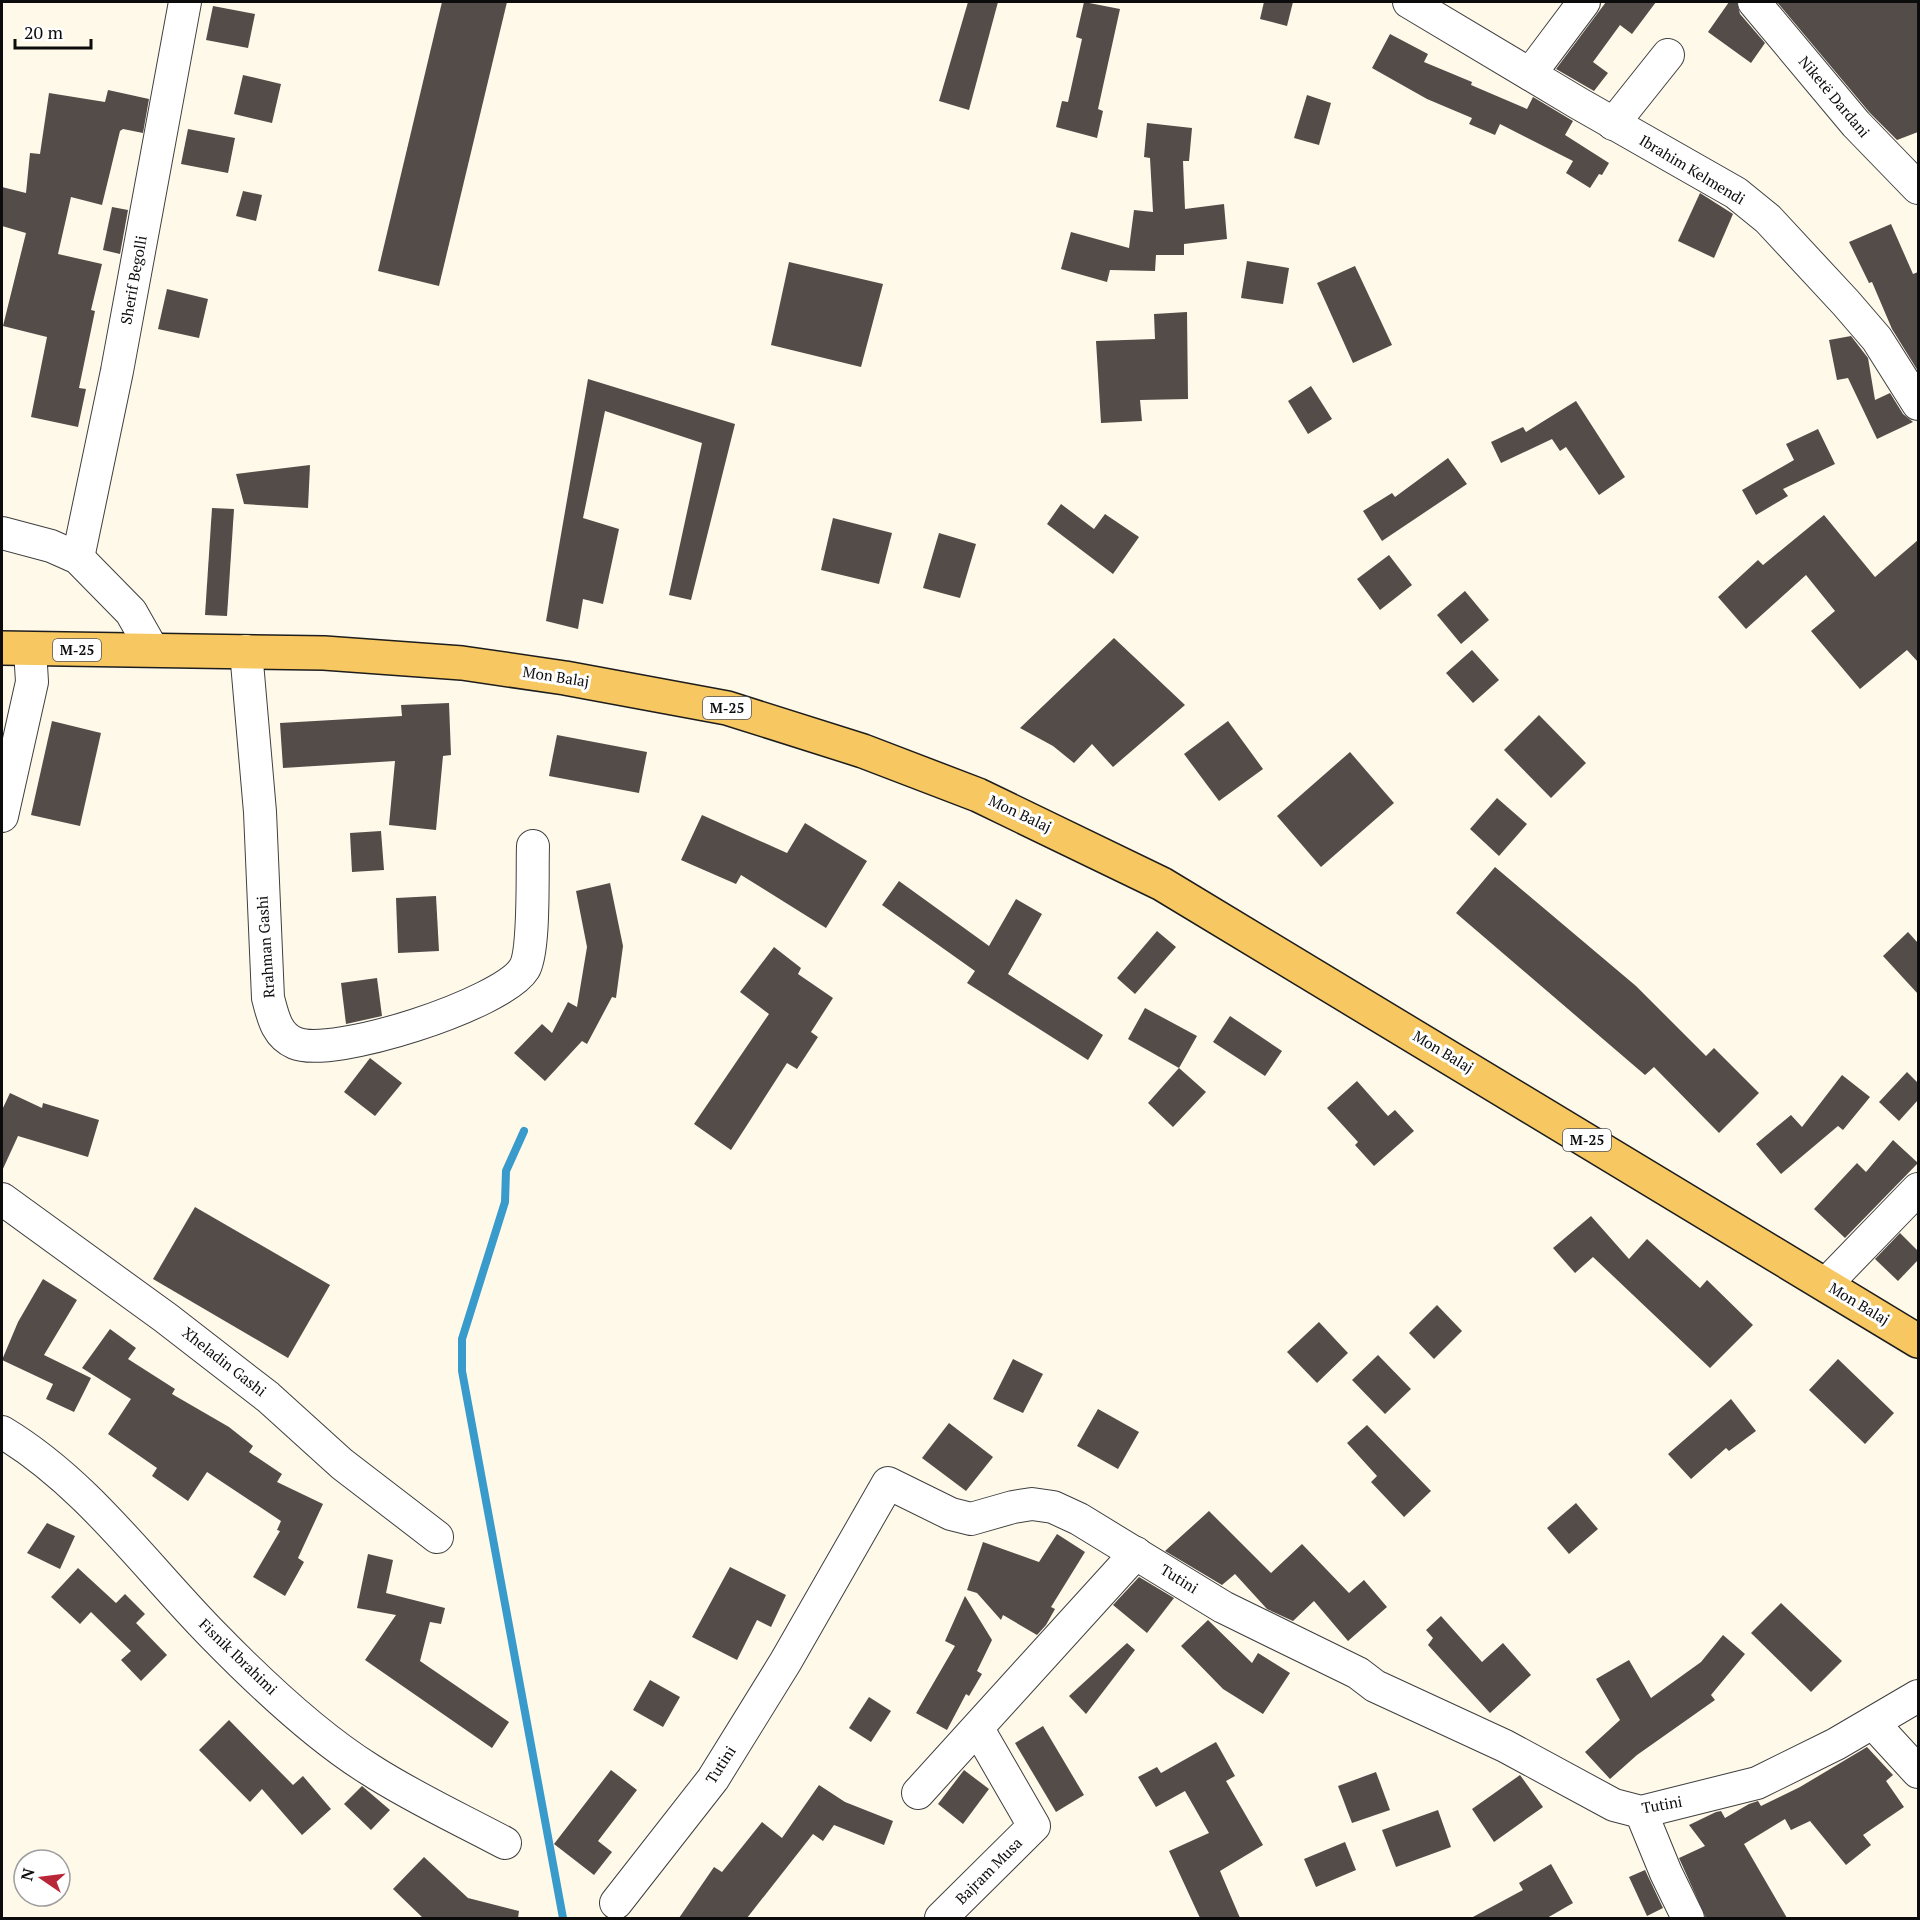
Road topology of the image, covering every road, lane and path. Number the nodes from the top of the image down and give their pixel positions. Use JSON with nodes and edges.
{"nodes":[{"id":1,"x":185,"y":2,"type":"edge"},
{"id":2,"x":1409,"y":2,"type":"edge"},
{"id":3,"x":1584,"y":2,"type":"edge"},
{"id":4,"x":1754,"y":2,"type":"edge"},
{"id":5,"x":1668,"y":55,"type":"dead end"},
{"id":6,"x":1530,"y":74,"type":"junction"},
{"id":7,"x":1614,"y":124,"type":"junction"},
{"id":8,"x":1918,"y":189,"type":"edge"},
{"id":9,"x":1918,"y":404,"type":"edge"},
{"id":10,"x":2,"y":533,"type":"edge"},
{"id":11,"x":78,"y":558,"type":"junction"},
{"id":12,"x":16,"y":648,"type":"edge"},
{"id":13,"x":152,"y":649,"type":"junction"},
{"id":14,"x":246,"y":651,"type":"junction"},
{"id":15,"x":2,"y":816,"type":"edge"},
{"id":16,"x":533,"y":846,"type":"dead end"},
{"id":17,"x":1918,"y":1188,"type":"edge"},
{"id":18,"x":2,"y":1199,"type":"edge"},
{"id":19,"x":1826,"y":1284,"type":"junction"},
{"id":20,"x":1918,"y":1341,"type":"edge"},
{"id":21,"x":2,"y":1432,"type":"edge"},
{"id":22,"x":437,"y":1537,"type":"dead end"},
{"id":23,"x":1137,"y":1553,"type":"junction"},
{"id":24,"x":1918,"y":1696,"type":"edge"},
{"id":25,"x":1873,"y":1723,"type":"junction"},
{"id":26,"x":978,"y":1729,"type":"junction"},
{"id":27,"x":1918,"y":1772,"type":"edge"},
{"id":28,"x":918,"y":1793,"type":"dead end"},
{"id":29,"x":1641,"y":1812,"type":"junction"},
{"id":30,"x":505,"y":1843,"type":"dead end"},
{"id":31,"x":616,"y":1903,"type":"dead end"},
{"id":32,"x":941,"y":1918,"type":"edge"},
{"id":33,"x":1688,"y":1918,"type":"edge"}],
"edges":[{"from":1,"to":11,"type":"street","name":"Sherif Begolli"},
{"from":2,"to":6,"type":"street","name":"Ibrahim Kelmendi"},
{"from":3,"to":6,"type":"street"},
{"from":4,"to":8,"type":"street","name":"Niketë Dardani"},
{"from":5,"to":7,"type":"street"},
{"from":6,"to":7,"type":"street","name":"Ibrahim Kelmendi"},
{"from":7,"to":9,"type":"street","name":"Ibrahim Kelmendi"},
{"from":10,"to":11,"type":"street"},
{"from":11,"to":13,"type":"street"},
{"from":12,"to":13,"type":"main road","name":"Mon Balaj","number":"M-25"},
{"from":12,"to":15,"type":"street"},
{"from":13,"to":14,"type":"main road","name":"Mon Balaj","number":"M-25"},
{"from":14,"to":16,"type":"street","name":"Rrahman Gashi"},
{"from":14,"to":19,"type":"main road","name":"Mon Balaj","number":"M-25"},
{"from":17,"to":19,"type":"street"},
{"from":18,"to":22,"type":"street","name":"Xheladin Gashi"},
{"from":19,"to":20,"type":"main road","name":"Mon Balaj","number":"M-25"},
{"from":21,"to":30,"type":"street","name":"Fisnik Ibrahimi"},
{"from":23,"to":26,"type":"street"},
{"from":23,"to":29,"type":"street","name":"Tutini"},
{"from":23,"to":31,"type":"street","name":"Tutini"},
{"from":24,"to":25,"type":"street","name":"Tutini"},
{"from":25,"to":27,"type":"street"},
{"from":25,"to":29,"type":"street","name":"Tutini"},
{"from":26,"to":28,"type":"street"},
{"from":26,"to":32,"type":"street","name":"Bajram Musa"},
{"from":29,"to":33,"type":"street"}]}
